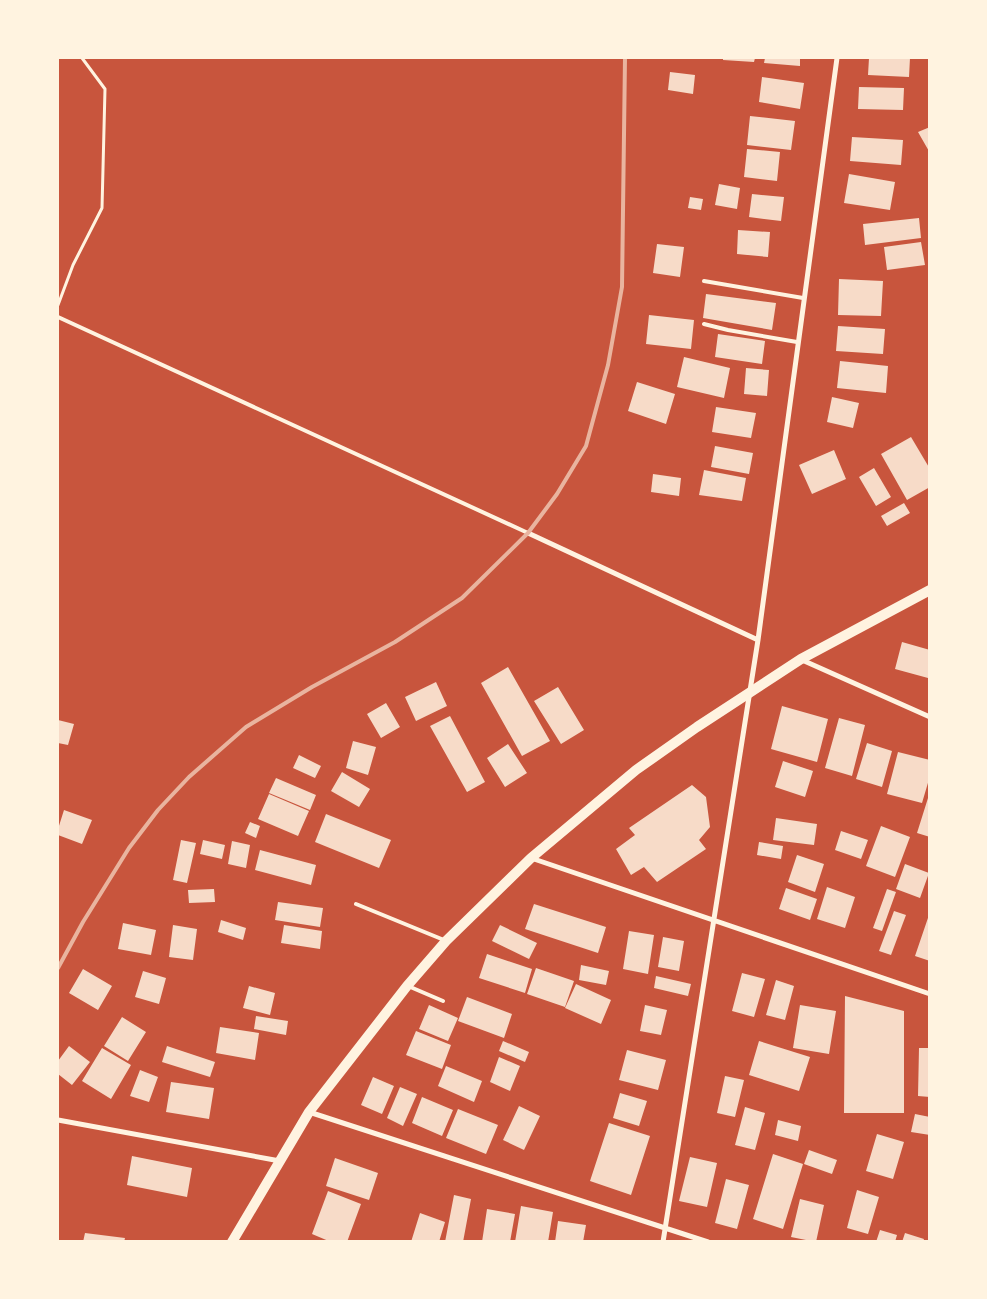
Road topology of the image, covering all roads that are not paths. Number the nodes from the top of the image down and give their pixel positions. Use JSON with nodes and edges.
{"nodes":[{"id":1,"x":837,"y":58,"type":"edge"},
{"id":2,"x":704,"y":281,"type":"dead end"},
{"id":3,"x":803,"y":298,"type":"junction"},
{"id":4,"x":58,"y":317,"type":"edge"},
{"id":5,"x":704,"y":324,"type":"dead end"},
{"id":6,"x":797,"y":342,"type":"junction"},
{"id":7,"x":528,"y":533,"type":"joint"},
{"id":8,"x":930,"y":590,"type":"edge"},
{"id":9,"x":758,"y":640,"type":"junction"},
{"id":10,"x":801,"y":659,"type":"junction"},
{"id":11,"x":750,"y":691,"type":"junction"},
{"id":12,"x":930,"y":717,"type":"edge"},
{"id":13,"x":531,"y":858,"type":"junction"},
{"id":14,"x":356,"y":904,"type":"dead end"},
{"id":15,"x":713,"y":920,"type":"junction"},
{"id":16,"x":446,"y":941,"type":"junction"},
{"id":17,"x":407,"y":986,"type":"junction"},
{"id":18,"x":930,"y":994,"type":"edge"},
{"id":19,"x":443,"y":1001,"type":"dead end"},
{"id":20,"x":309,"y":1112,"type":"junction"},
{"id":21,"x":58,"y":1120,"type":"edge"},
{"id":22,"x":280,"y":1161,"type":"junction"},
{"id":23,"x":665,"y":1228,"type":"junction"},
{"id":24,"x":232,"y":1242,"type":"edge"},
{"id":25,"x":663,"y":1242,"type":"edge"},
{"id":26,"x":708,"y":1242,"type":"edge"}],
"edges":[{"from":1,"to":3,"type":"street"},
{"from":2,"to":3,"type":"lane"},
{"from":3,"to":6,"type":"street"},
{"from":4,"to":7,"type":"lane"},
{"from":5,"to":6,"type":"lane"},
{"from":6,"to":9,"type":"street"},
{"from":7,"to":9,"type":"street"},
{"from":8,"to":10,"type":"main road"},
{"from":9,"to":11,"type":"street"},
{"from":10,"to":11,"type":"main road"},
{"from":10,"to":12,"type":"street"},
{"from":11,"to":13,"type":"main road"},
{"from":11,"to":15,"type":"street"},
{"from":13,"to":15,"type":"street"},
{"from":13,"to":16,"type":"main road"},
{"from":14,"to":16,"type":"lane"},
{"from":15,"to":18,"type":"street"},
{"from":15,"to":23,"type":"street"},
{"from":16,"to":17,"type":"main road"},
{"from":17,"to":19,"type":"lane"},
{"from":17,"to":20,"type":"main road"},
{"from":20,"to":22,"type":"main road"},
{"from":20,"to":23,"type":"street"},
{"from":21,"to":22,"type":"street"},
{"from":22,"to":24,"type":"main road"},
{"from":23,"to":25,"type":"street"},
{"from":23,"to":26,"type":"street"}]}
